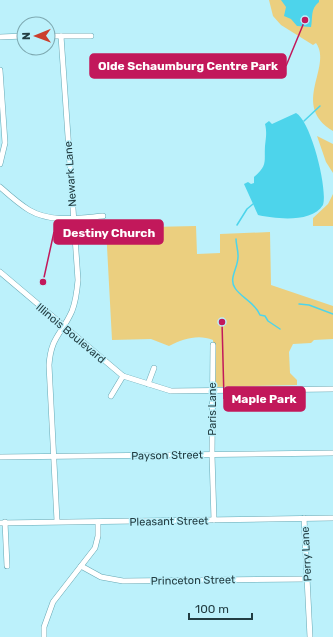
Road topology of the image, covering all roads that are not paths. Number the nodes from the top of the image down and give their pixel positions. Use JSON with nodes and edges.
{"nodes":[{"id":1,"x":16,"y":36,"type":"edge"},
{"id":2,"x":56,"y":36,"type":"edge"},
{"id":3,"x":61,"y":36,"type":"junction"},
{"id":4,"x":91,"y":36,"type":"dead end"},
{"id":5,"x":0,"y":37,"type":"edge"},
{"id":6,"x":0,"y":70,"type":"edge"},
{"id":7,"x":0,"y":164,"type":"edge"},
{"id":8,"x":0,"y":187,"type":"edge"},
{"id":9,"x":103,"y":216,"type":"dead end"},
{"id":10,"x":74,"y":218,"type":"junction"},
{"id":11,"x":0,"y":272,"type":"edge"},
{"id":12,"x":63,"y":326,"type":"junction"},
{"id":13,"x":213,"y":345,"type":"dead end"},
{"id":14,"x":154,"y":368,"type":"dead end"},
{"id":15,"x":123,"y":376,"type":"junction"},
{"id":16,"x":148,"y":384,"type":"junction"},
{"id":17,"x":333,"y":389,"type":"edge"},
{"id":18,"x":212,"y":390,"type":"junction"},
{"id":19,"x":111,"y":396,"type":"dead end"},
{"id":20,"x":333,"y":453,"type":"edge"},
{"id":21,"x":212,"y":455,"type":"junction"},
{"id":22,"x":0,"y":457,"type":"edge"},
{"id":23,"x":54,"y":457,"type":"junction"},
{"id":24,"x":304,"y":518,"type":"junction"},
{"id":25,"x":333,"y":518,"type":"edge"},
{"id":26,"x":214,"y":520,"type":"junction"},
{"id":27,"x":57,"y":521,"type":"junction"},
{"id":28,"x":98,"y":522,"type":"junction"},
{"id":29,"x":3,"y":523,"type":"edge"},
{"id":30,"x":7,"y":566,"type":"dead end"},
{"id":31,"x":81,"y":566,"type":"junction"},
{"id":32,"x":307,"y":579,"type":"junction"},
{"id":33,"x":44,"y":637,"type":"edge"},
{"id":34,"x":310,"y":637,"type":"edge"}],
"edges":[{"from":1,"to":5,"type":"street"},
{"from":2,"to":3,"type":"street"},
{"from":3,"to":4,"type":"street"},
{"from":3,"to":10,"type":"street","name":"Newark Lane"},
{"from":6,"to":7,"type":"street"},
{"from":8,"to":10,"type":"street"},
{"from":9,"to":10,"type":"street"},
{"from":10,"to":12,"type":"street","name":"Newark Lane"},
{"from":11,"to":12,"type":"street","name":"Illinois Boulevard"},
{"from":12,"to":15,"type":"street","name":"Illinois Boulevard"},
{"from":12,"to":23,"type":"street","name":"Newark Lane"},
{"from":13,"to":18,"type":"street","name":"Paris Lane"},
{"from":14,"to":16,"type":"street"},
{"from":15,"to":16,"type":"street","name":"Illinois Boulevard"},
{"from":15,"to":19,"type":"street"},
{"from":16,"to":18,"type":"street","name":"Illinois Boulevard"},
{"from":17,"to":18,"type":"street","name":"Illinois Boulevard"},
{"from":18,"to":21,"type":"street","name":"Paris Lane"},
{"from":20,"to":21,"type":"street","name":"Payson Street"},
{"from":21,"to":23,"type":"street","name":"Payson Street"},
{"from":21,"to":26,"type":"street","name":"Paris Lane"},
{"from":22,"to":23,"type":"street","name":"Payson Street"},
{"from":23,"to":27,"type":"street","name":"Newark Lane"},
{"from":24,"to":25,"type":"street","name":"Pleasant Street"},
{"from":24,"to":26,"type":"street","name":"Pleasant Street"},
{"from":24,"to":32,"type":"street","name":"Perry Lane"},
{"from":26,"to":28,"type":"street","name":"Pleasant Street"},
{"from":27,"to":28,"type":"street","name":"Pleasant Street"},
{"from":27,"to":29,"type":"street","name":"Pleasant Street"},
{"from":28,"to":31,"type":"street"},
{"from":29,"to":30,"type":"street","name":"Pleasant Street"},
{"from":31,"to":32,"type":"street","name":"Princeton Street"},
{"from":31,"to":33,"type":"street"},
{"from":32,"to":34,"type":"street","name":"Perry Lane"}]}
